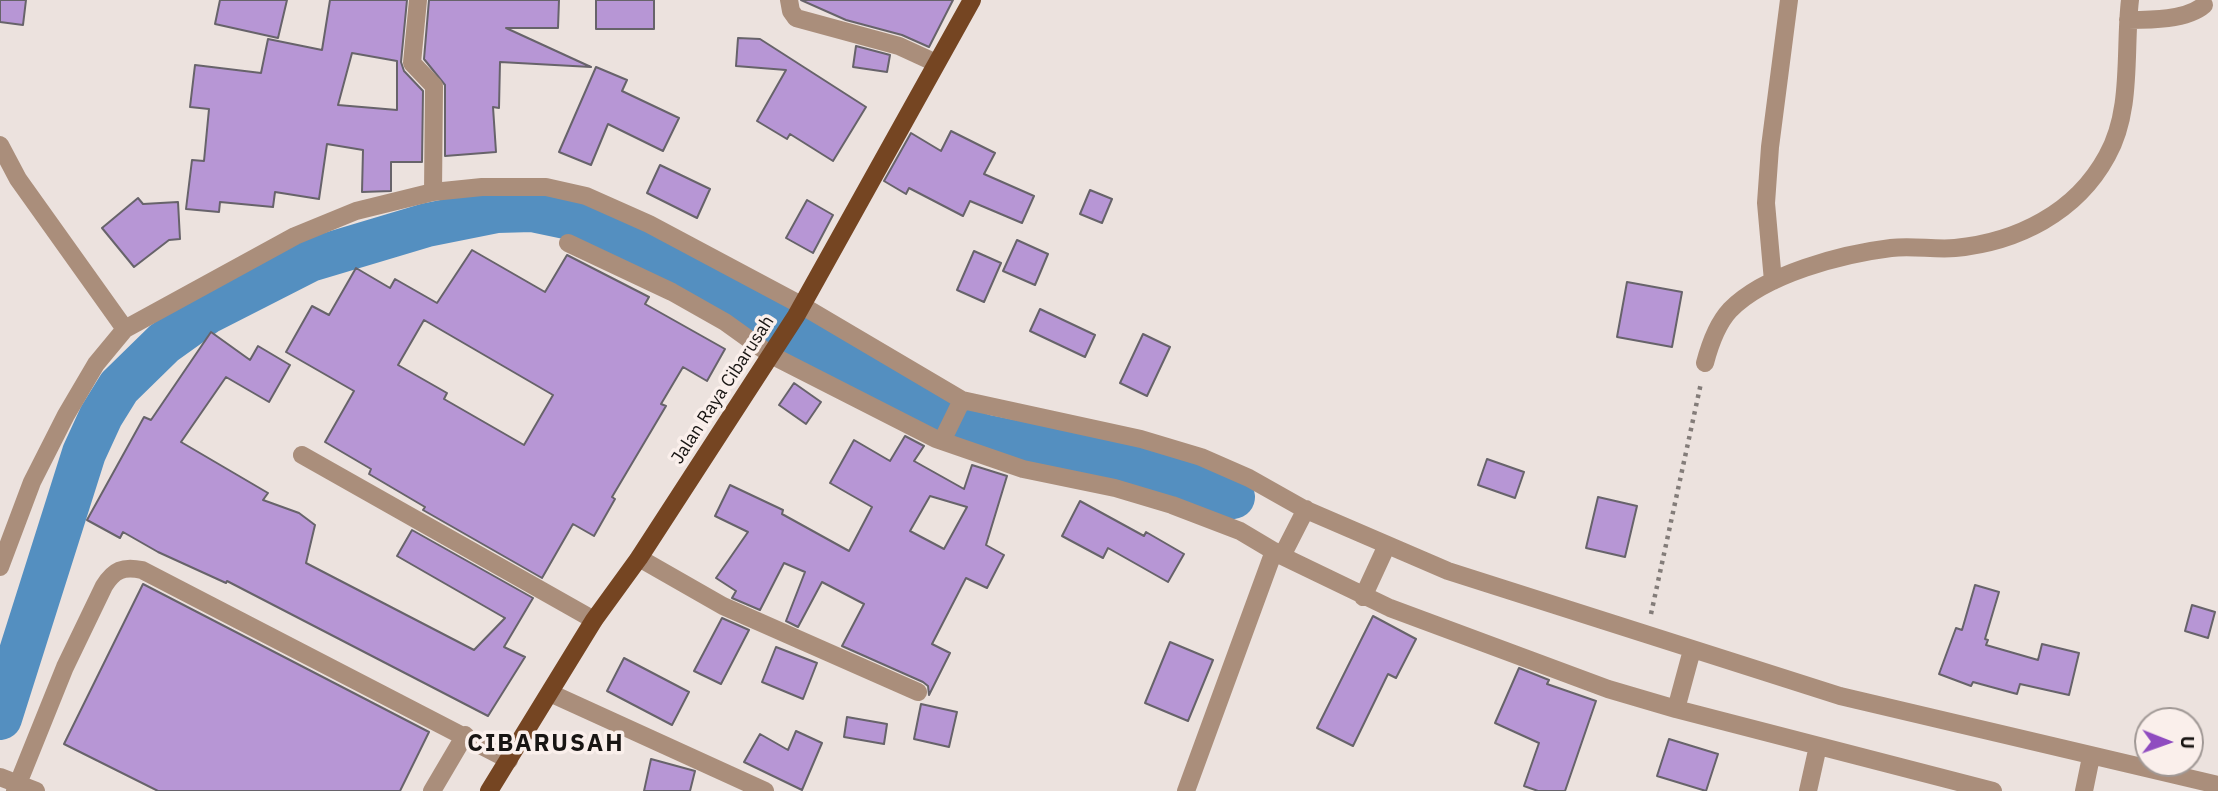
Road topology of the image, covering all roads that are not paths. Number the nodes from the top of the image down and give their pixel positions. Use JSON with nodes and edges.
{"nodes":[{"id":1,"x":418,"y":0,"type":"edge"},
{"id":2,"x":789,"y":0,"type":"edge"},
{"id":3,"x":972,"y":0,"type":"edge"},
{"id":4,"x":1790,"y":0,"type":"edge"},
{"id":5,"x":2130,"y":0,"type":"edge"},
{"id":6,"x":2204,"y":5,"type":"dead end"},
{"id":7,"x":2134,"y":20,"type":"junction"},
{"id":8,"x":936,"y":63,"type":"junction"},
{"id":9,"x":0,"y":145,"type":"edge"},
{"id":10,"x":433,"y":192,"type":"junction"},
{"id":11,"x":568,"y":243,"type":"dead end"},
{"id":12,"x":1773,"y":281,"type":"junction"},
{"id":13,"x":799,"y":311,"type":"junction"},
{"id":14,"x":125,"y":329,"type":"junction"},
{"id":15,"x":773,"y":351,"type":"junction"},
{"id":16,"x":1706,"y":362,"type":"road end"},
{"id":17,"x":958,"y":406,"type":"junction"},
{"id":18,"x":943,"y":439,"type":"junction"},
{"id":19,"x":302,"y":455,"type":"dead end"},
{"id":20,"x":1301,"y":517,"type":"junction"},
{"id":21,"x":1281,"y":552,"type":"junction"},
{"id":22,"x":1384,"y":552,"type":"junction"},
{"id":23,"x":639,"y":558,"type":"junction"},
{"id":24,"x":0,"y":567,"type":"edge"},
{"id":25,"x":1364,"y":595,"type":"junction"},
{"id":26,"x":594,"y":620,"type":"junction"},
{"id":27,"x":1690,"y":655,"type":"junction"},
{"id":28,"x":918,"y":692,"type":"dead end"},
{"id":29,"x":550,"y":693,"type":"junction"},
{"id":30,"x":1677,"y":702,"type":"junction"},
{"id":31,"x":465,"y":734,"type":"junction"},
{"id":32,"x":1818,"y":746,"type":"junction"},
{"id":33,"x":509,"y":760,"type":"junction"},
{"id":34,"x":2090,"y":762,"type":"junction"},
{"id":35,"x":0,"y":777,"type":"edge"},
{"id":36,"x":2218,"y":785,"type":"edge"},
{"id":37,"x":17,"y":787,"type":"edge"},
{"id":38,"x":36,"y":791,"type":"edge"},
{"id":39,"x":432,"y":791,"type":"edge"},
{"id":40,"x":489,"y":791,"type":"edge"},
{"id":41,"x":765,"y":791,"type":"edge"},
{"id":42,"x":1186,"y":791,"type":"edge"},
{"id":43,"x":1808,"y":791,"type":"edge"},
{"id":44,"x":1993,"y":791,"type":"edge"},
{"id":45,"x":2084,"y":791,"type":"edge"}],
"edges":[{"from":1,"to":10,"type":"street"},
{"from":2,"to":8,"type":"street"},
{"from":3,"to":8,"type":"main road","name":"Jalan Raya Cibarusah"},
{"from":4,"to":12,"type":"street"},
{"from":5,"to":7,"type":"street"},
{"from":6,"to":7,"type":"street"},
{"from":7,"to":12,"type":"street"},
{"from":8,"to":13,"type":"main road","name":"Jalan Raya Cibarusah"},
{"from":9,"to":14,"type":"street"},
{"from":10,"to":13,"type":"street"},
{"from":10,"to":14,"type":"street"},
{"from":11,"to":15,"type":"street"},
{"from":12,"to":16,"type":"street"},
{"from":13,"to":15,"type":"main road","name":"Jalan Raya Cibarusah"},
{"from":13,"to":17,"type":"street"},
{"from":14,"to":24,"type":"street"},
{"from":15,"to":18,"type":"street"},
{"from":15,"to":23,"type":"main road","name":"Jalan Raya Cibarusah"},
{"from":17,"to":18,"type":"street"},
{"from":17,"to":20,"type":"street"},
{"from":18,"to":21,"type":"street"},
{"from":19,"to":26,"type":"street"},
{"from":20,"to":21,"type":"street"},
{"from":20,"to":22,"type":"street"},
{"from":21,"to":25,"type":"street"},
{"from":21,"to":42,"type":"street"},
{"from":22,"to":25,"type":"street"},
{"from":22,"to":27,"type":"street"},
{"from":23,"to":26,"type":"main road","name":"Jalan Raya Cibarusah"},
{"from":23,"to":28,"type":"street"},
{"from":25,"to":30,"type":"street"},
{"from":26,"to":29,"type":"main road","name":"Jalan Raya Cibarusah"},
{"from":27,"to":30,"type":"street"},
{"from":27,"to":34,"type":"street"},
{"from":29,"to":33,"type":"main road","name":"Jalan Raya Cibarusah"},
{"from":29,"to":41,"type":"street"},
{"from":30,"to":32,"type":"street"},
{"from":31,"to":33,"type":"street"},
{"from":31,"to":37,"type":"street"},
{"from":31,"to":39,"type":"street"},
{"from":32,"to":43,"type":"street"},
{"from":32,"to":44,"type":"street"},
{"from":33,"to":40,"type":"main road","name":"Jalan Raya Cibarusah"},
{"from":34,"to":36,"type":"street"},
{"from":34,"to":45,"type":"street"},
{"from":35,"to":37,"type":"street"},
{"from":37,"to":38,"type":"street"}]}
